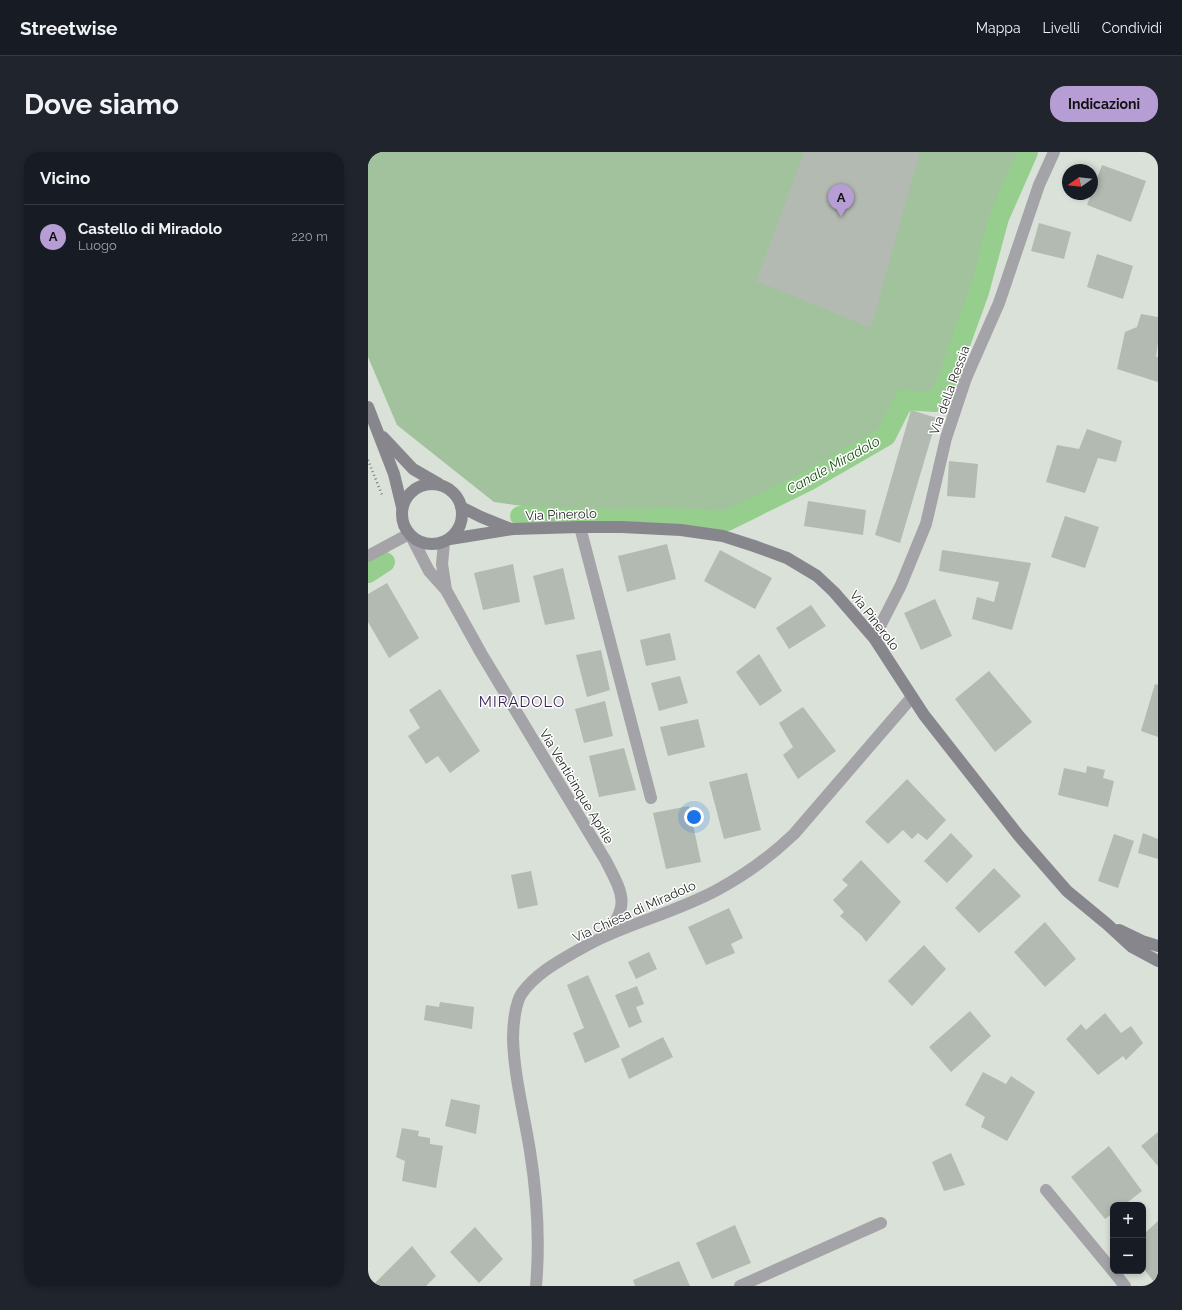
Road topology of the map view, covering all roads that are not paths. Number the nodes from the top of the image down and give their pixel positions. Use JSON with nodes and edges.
{"nodes":[{"id":1,"x":1054,"y":152,"type":"edge"},
{"id":2,"x":368,"y":407,"type":"edge"},
{"id":3,"x":378,"y":432,"type":"junction"},
{"id":4,"x":441,"y":485,"type":"junction"},
{"id":5,"x":402,"y":507,"type":"junction"},
{"id":6,"x":461,"y":507,"type":"junction"},
{"id":7,"x":580,"y":526,"type":"junction"},
{"id":8,"x":512,"y":529,"type":"junction"},
{"id":9,"x":411,"y":536,"type":"junction"},
{"id":10,"x":447,"y":541,"type":"junction"},
{"id":11,"x":368,"y":556,"type":"edge"},
{"id":12,"x":446,"y":590,"type":"junction"},
{"id":13,"x":874,"y":638,"type":"junction"},
{"id":14,"x":912,"y":696,"type":"junction"},
{"id":15,"x":651,"y":798,"type":"dead end"},
{"id":16,"x":1107,"y":924,"type":"junction"},
{"id":17,"x":605,"y":936,"type":"junction"},
{"id":18,"x":1158,"y":946,"type":"edge"},
{"id":19,"x":1158,"y":961,"type":"edge"},
{"id":20,"x":1046,"y":1190,"type":"dead end"},
{"id":21,"x":881,"y":1223,"type":"dead end"},
{"id":22,"x":1110,"y":1267,"type":"edge"},
{"id":23,"x":1115,"y":1274,"type":"edge"},
{"id":24,"x":536,"y":1286,"type":"edge"},
{"id":25,"x":740,"y":1286,"type":"edge"},
{"id":26,"x":1125,"y":1286,"type":"edge"}],
"edges":[{"from":1,"to":13,"type":"street","name":"Via della Ressia"},
{"from":2,"to":3,"type":"street"},
{"from":3,"to":4,"type":"street"},
{"from":3,"to":5,"type":"street"},
{"from":4,"to":5,"type":"street"},
{"from":4,"to":6,"type":"street"},
{"from":5,"to":9,"type":"street"},
{"from":6,"to":8,"type":"street","name":"Via Pinerolo"},
{"from":6,"to":10,"type":"street"},
{"from":7,"to":8,"type":"street","name":"Via Pinerolo"},
{"from":7,"to":13,"type":"street","name":"Via Pinerolo"},
{"from":7,"to":15,"type":"street"},
{"from":8,"to":10,"type":"street","name":"Via Pinerolo"},
{"from":9,"to":10,"type":"street"},
{"from":9,"to":11,"type":"street"},
{"from":9,"to":12,"type":"street"},
{"from":10,"to":12,"type":"street"},
{"from":12,"to":17,"type":"street","name":"Via Venticinque Aprile"},
{"from":13,"to":14,"type":"street","name":"Via Pinerolo"},
{"from":14,"to":16,"type":"street","name":"Via Pinerolo"},
{"from":14,"to":17,"type":"street","name":"Via Chiesa di Miradolo"},
{"from":16,"to":18,"type":"street","name":"Via Pinerolo"},
{"from":16,"to":19,"type":"street","name":"Via Pinerolo"},
{"from":17,"to":24,"type":"street","name":"Via Chiesa di Miradolo"},
{"from":20,"to":22,"type":"street"},
{"from":21,"to":25,"type":"street"},
{"from":23,"to":26,"type":"street"}]}
